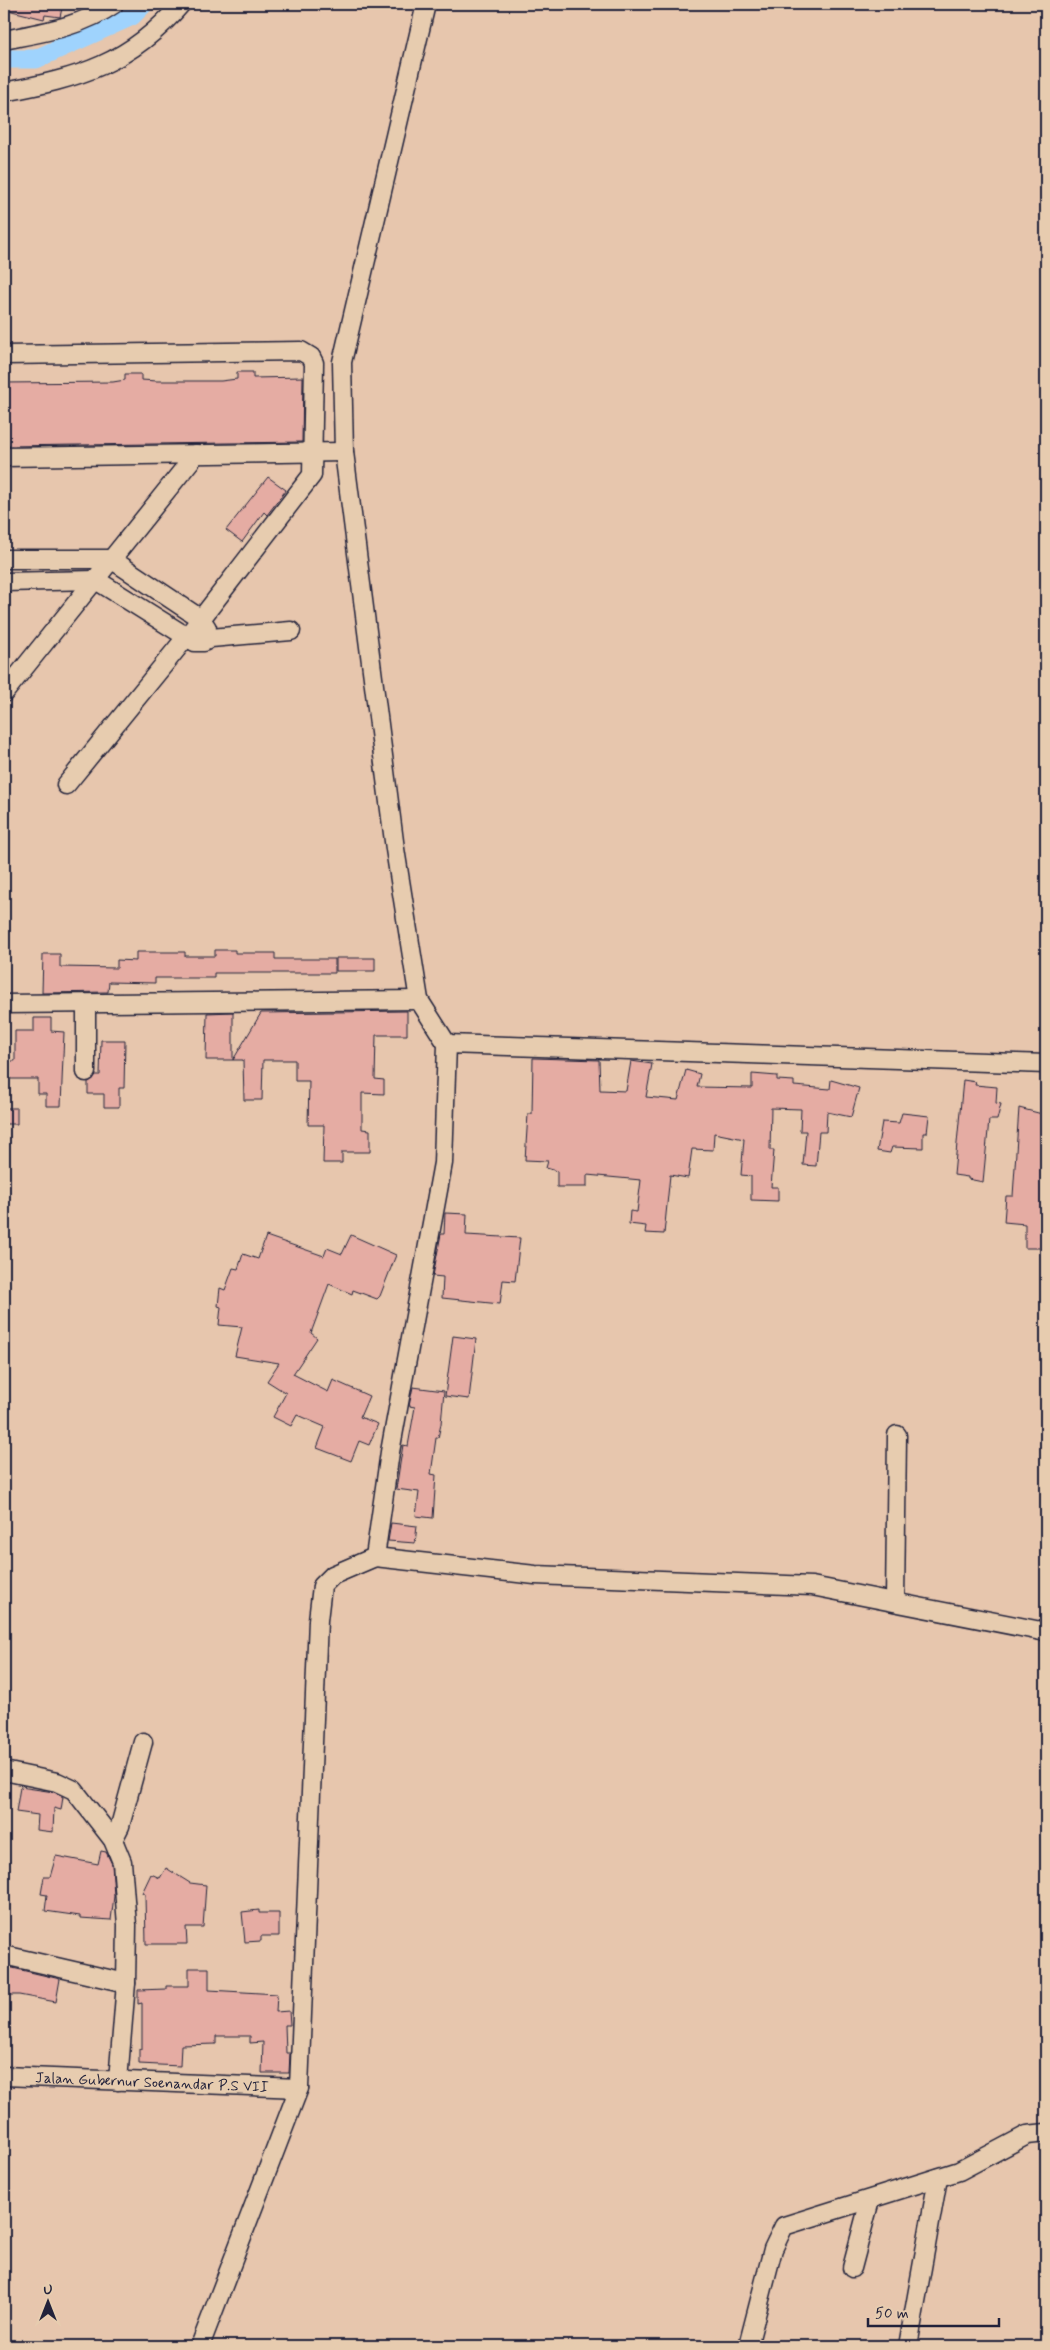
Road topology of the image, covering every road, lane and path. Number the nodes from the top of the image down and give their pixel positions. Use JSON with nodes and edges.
{"nodes":[{"id":1,"x":114,"y":4,"type":"edge"},
{"id":2,"x":181,"y":4,"type":"edge"},
{"id":3,"x":426,"y":4,"type":"edge"},
{"id":4,"x":4,"y":40,"type":"edge"},
{"id":5,"x":4,"y":92,"type":"edge"},
{"id":6,"x":4,"y":355,"type":"edge"},
{"id":7,"x":312,"y":452,"type":"junction"},
{"id":8,"x":344,"y":452,"type":"junction"},
{"id":9,"x":196,"y":454,"type":"junction"},
{"id":10,"x":4,"y":457,"type":"edge"},
{"id":11,"x":111,"y":558,"type":"junction"},
{"id":12,"x":4,"y":559,"type":"edge"},
{"id":13,"x":96,"y":580,"type":"junction"},
{"id":14,"x":4,"y":582,"type":"edge"},
{"id":15,"x":201,"y":619,"type":"junction"},
{"id":16,"x":290,"y":631,"type":"dead end"},
{"id":17,"x":186,"y":636,"type":"junction"},
{"id":18,"x":211,"y":638,"type":"junction"},
{"id":19,"x":7,"y":687,"type":"edge"},
{"id":20,"x":66,"y":785,"type":"dead end"},
{"id":21,"x":419,"y":1000,"type":"junction"},
{"id":22,"x":4,"y":1004,"type":"edge"},
{"id":23,"x":86,"y":1004,"type":"junction"},
{"id":24,"x":447,"y":1044,"type":"junction"},
{"id":25,"x":1046,"y":1064,"type":"edge"},
{"id":26,"x":86,"y":1072,"type":"dead end"},
{"id":27,"x":897,"y":1435,"type":"dead end"},
{"id":28,"x":375,"y":1557,"type":"junction"},
{"id":29,"x":895,"y":1602,"type":"junction"},
{"id":30,"x":1046,"y":1632,"type":"edge"},
{"id":31,"x":143,"y":1742,"type":"dead end"},
{"id":32,"x":4,"y":1771,"type":"edge"},
{"id":33,"x":116,"y":1833,"type":"junction"},
{"id":34,"x":4,"y":1955,"type":"edge"},
{"id":35,"x":126,"y":1983,"type":"junction"},
{"id":36,"x":4,"y":2076,"type":"edge"},
{"id":37,"x":118,"y":2081,"type":"junction"},
{"id":38,"x":299,"y":2088,"type":"junction"},
{"id":39,"x":1046,"y":2133,"type":"edge"},
{"id":40,"x":938,"y":2178,"type":"junction"},
{"id":41,"x":870,"y":2200,"type":"junction"},
{"id":42,"x":852,"y":2268,"type":"dead end"},
{"id":43,"x":200,"y":2346,"type":"edge"},
{"id":44,"x":748,"y":2346,"type":"edge"},
{"id":45,"x":908,"y":2346,"type":"edge"}],
"edges":[{"from":1,"to":4,"type":"street"},
{"from":2,"to":5,"type":"street"},
{"from":3,"to":8,"type":"street"},
{"from":6,"to":7,"type":"street"},
{"from":7,"to":8,"type":"street"},
{"from":7,"to":9,"type":"street"},
{"from":7,"to":15,"type":"street"},
{"from":8,"to":21,"type":"street"},
{"from":9,"to":10,"type":"street"},
{"from":9,"to":11,"type":"street"},
{"from":11,"to":12,"type":"street"},
{"from":11,"to":13,"type":"street"},
{"from":11,"to":15,"type":"street"},
{"from":13,"to":14,"type":"street"},
{"from":13,"to":17,"type":"street"},
{"from":13,"to":19,"type":"street"},
{"from":15,"to":17,"type":"street"},
{"from":15,"to":18,"type":"street"},
{"from":16,"to":18,"type":"street"},
{"from":17,"to":18,"type":"street"},
{"from":17,"to":20,"type":"street"},
{"from":21,"to":23,"type":"street"},
{"from":21,"to":24,"type":"street"},
{"from":22,"to":23,"type":"street"},
{"from":23,"to":26,"type":"street"},
{"from":24,"to":25,"type":"street"},
{"from":24,"to":28,"type":"street"},
{"from":27,"to":29,"type":"street"},
{"from":28,"to":29,"type":"street"},
{"from":28,"to":38,"type":"street"},
{"from":29,"to":30,"type":"street"},
{"from":31,"to":33,"type":"street"},
{"from":32,"to":33,"type":"street"},
{"from":33,"to":35,"type":"street"},
{"from":34,"to":35,"type":"street"},
{"from":35,"to":37,"type":"street"},
{"from":36,"to":37,"type":"street","name":"Jalan Gubernur Soenandar P.S VII"},
{"from":37,"to":38,"type":"street","name":"Jalan Gubernur Soenandar P.S VII"},
{"from":38,"to":43,"type":"street"},
{"from":39,"to":40,"type":"street"},
{"from":40,"to":41,"type":"street"},
{"from":40,"to":45,"type":"street"},
{"from":41,"to":42,"type":"street"},
{"from":41,"to":44,"type":"street"}]}
